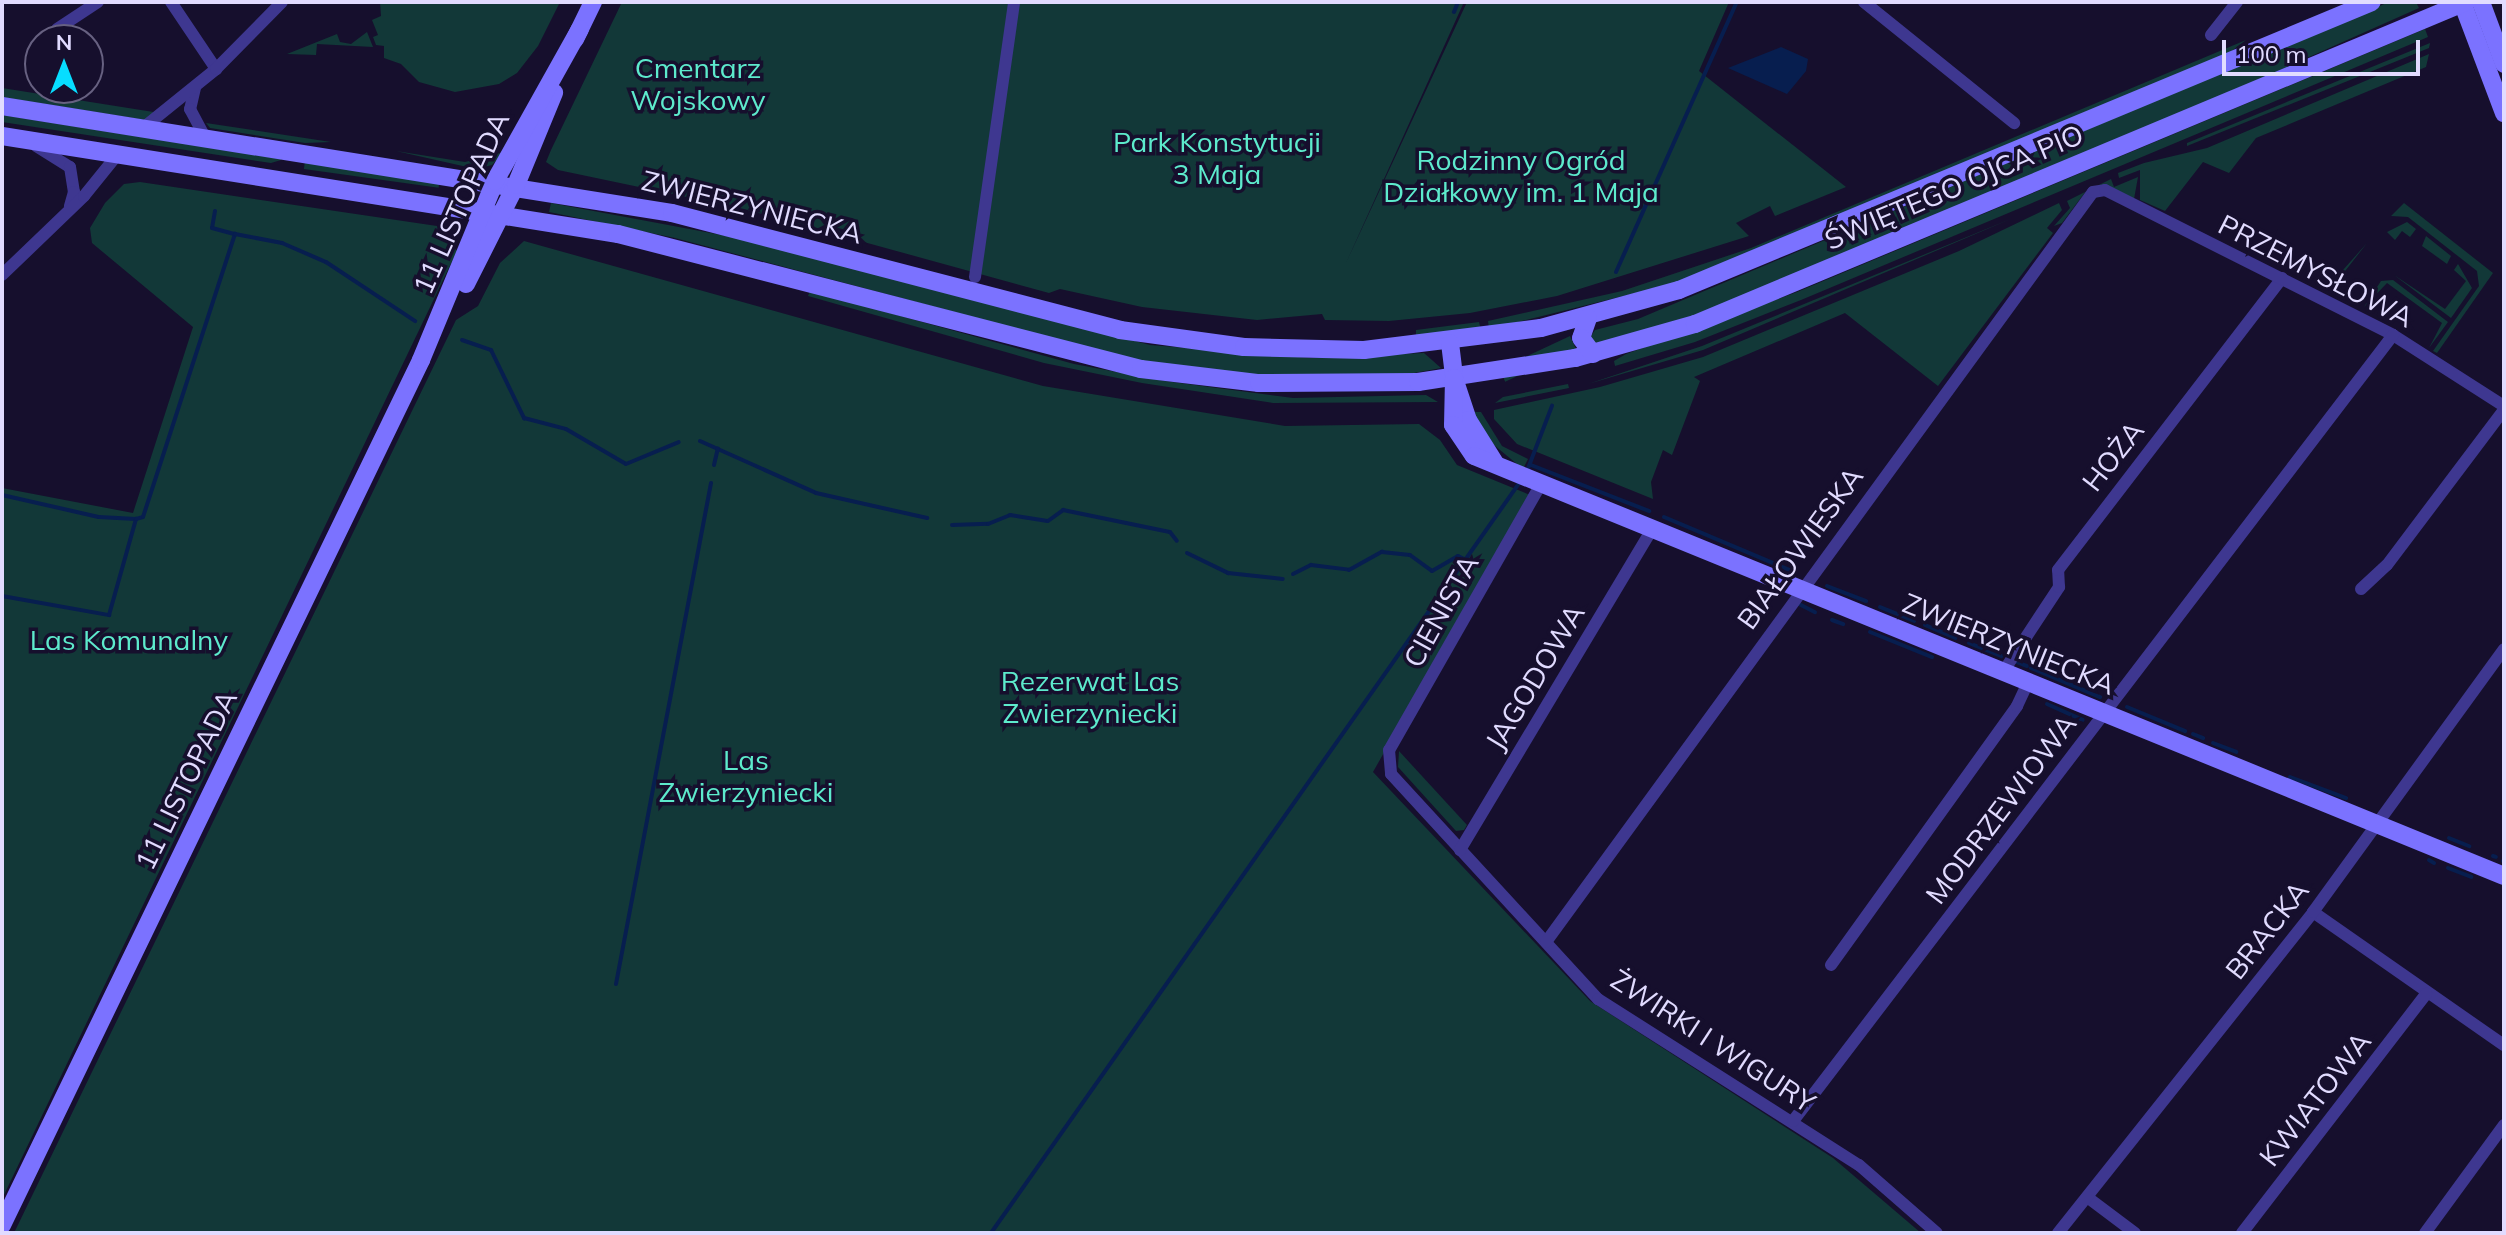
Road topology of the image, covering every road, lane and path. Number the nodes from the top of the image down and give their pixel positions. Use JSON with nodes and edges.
{"nodes":[{"id":1,"x":98,"y":2,"type":"edge"},
{"id":2,"x":171,"y":2,"type":"edge"},
{"id":3,"x":282,"y":2,"type":"edge"},
{"id":4,"x":593,"y":2,"type":"edge"},
{"id":5,"x":1014,"y":2,"type":"edge"},
{"id":6,"x":1864,"y":2,"type":"edge"},
{"id":7,"x":2237,"y":2,"type":"edge"},
{"id":8,"x":2372,"y":2,"type":"edge"},
{"id":9,"x":2468,"y":2,"type":"edge"},
{"id":10,"x":65,"y":24,"type":"edge"},
{"id":11,"x":580,"y":29,"type":"junction"},
{"id":12,"x":2211,"y":35,"type":"dead end"},
{"id":13,"x":2504,"y":64,"type":"edge"},
{"id":14,"x":216,"y":69,"type":"junction"},
{"id":15,"x":196,"y":86,"type":"junction"},
{"id":16,"x":2,"y":106,"type":"edge"},
{"id":17,"x":2504,"y":113,"type":"edge"},
{"id":18,"x":2014,"y":123,"type":"dead end"},
{"id":19,"x":143,"y":128,"type":"junction"},
{"id":20,"x":205,"y":137,"type":"junction"},
{"id":21,"x":10,"y":138,"type":"edge"},
{"id":22,"x":282,"y":149,"type":"junction"},
{"id":23,"x":118,"y":154,"type":"junction"},
{"id":24,"x":274,"y":178,"type":"junction"},
{"id":25,"x":495,"y":181,"type":"junction"},
{"id":26,"x":516,"y":185,"type":"junction"},
{"id":27,"x":2101,"y":189,"type":"joint"},
{"id":28,"x":441,"y":203,"type":"junction"},
{"id":29,"x":70,"y":206,"type":"junction"},
{"id":30,"x":482,"y":210,"type":"junction"},
{"id":31,"x":502,"y":213,"type":"junction"},
{"id":32,"x":471,"y":237,"type":"junction"},
{"id":33,"x":2,"y":275,"type":"edge"},
{"id":34,"x":975,"y":277,"type":"dead end"},
{"id":35,"x":2282,"y":278,"type":"junction"},
{"id":36,"x":1588,"y":318,"type":"junction"},
{"id":37,"x":2393,"y":335,"type":"junction"},
{"id":38,"x":1450,"y":343,"type":"junction"},
{"id":39,"x":1593,"y":354,"type":"junction"},
{"id":40,"x":421,"y":360,"type":"junction"},
{"id":41,"x":1454,"y":378,"type":"junction"},
{"id":42,"x":2504,"y":408,"type":"edge"},
{"id":43,"x":1531,"y":480,"type":"junction"},
{"id":44,"x":1652,"y":529,"type":"junction"},
{"id":45,"x":1799,"y":589,"type":"junction"},
{"id":46,"x":2361,"y":589,"type":"dead end"},
{"id":47,"x":2504,"y":649,"type":"edge"},
{"id":48,"x":2003,"y":672,"type":"junction"},
{"id":49,"x":2028,"y":682,"type":"junction"},
{"id":50,"x":2104,"y":713,"type":"junction"},
{"id":51,"x":1386,"y":763,"type":"joint"},
{"id":52,"x":2376,"y":824,"type":"junction"},
{"id":53,"x":1460,"y":850,"type":"junction"},
{"id":54,"x":2504,"y":876,"type":"edge"},
{"id":55,"x":2313,"y":912,"type":"junction"},
{"id":56,"x":1546,"y":942,"type":"junction"},
{"id":57,"x":1831,"y":965,"type":"dead end"},
{"id":58,"x":2426,"y":994,"type":"junction"},
{"id":59,"x":2504,"y":1045,"type":"edge"},
{"id":60,"x":1793,"y":1121,"type":"junction"},
{"id":61,"x":2504,"y":1125,"type":"edge"},
{"id":62,"x":2087,"y":1197,"type":"junction"},
{"id":63,"x":2,"y":1225,"type":"edge"},
{"id":64,"x":1937,"y":1233,"type":"edge"},
{"id":65,"x":2058,"y":1233,"type":"edge"},
{"id":66,"x":2135,"y":1233,"type":"edge"},
{"id":67,"x":2242,"y":1233,"type":"edge"},
{"id":68,"x":2425,"y":1233,"type":"edge"}],
"edges":[{"from":1,"to":10,"type":"street"},
{"from":2,"to":14,"type":"street"},
{"from":3,"to":14,"type":"street"},
{"from":4,"to":11,"type":"main road","name":"11 LISTOPADA"},
{"from":5,"to":34,"type":"street"},
{"from":6,"to":18,"type":"street"},
{"from":7,"to":12,"type":"street"},
{"from":8,"to":36,"type":"main road","name":"ŚWIĘTEGO OJCA PIO"},
{"from":9,"to":13,"type":"main road"},
{"from":9,"to":17,"type":"main road"},
{"from":9,"to":39,"type":"main road","name":"ŚWIĘTEGO OJCA PIO"},
{"from":11,"to":25,"type":"main road","name":"11 LISTOPADA"},
{"from":11,"to":26,"type":"main road","name":"11 LISTOPADA"},
{"from":14,"to":15,"type":"street"},
{"from":15,"to":19,"type":"street"},
{"from":15,"to":20,"type":"street"},
{"from":16,"to":19,"type":"main road","name":"ZWIERZYNIECKA"},
{"from":19,"to":20,"type":"main road","name":"ZWIERZYNIECKA"},
{"from":20,"to":22,"type":"main road","name":"ZWIERZYNIECKA"},
{"from":21,"to":23,"type":"main road","name":"ZWIERZYNIECKA"},
{"from":21,"to":29,"type":"street"},
{"from":22,"to":24,"type":"main road"},
{"from":22,"to":25,"type":"main road","name":"ZWIERZYNIECKA"},
{"from":23,"to":24,"type":"main road","name":"ZWIERZYNIECKA"},
{"from":23,"to":29,"type":"street"},
{"from":24,"to":28,"type":"main road","name":"ZWIERZYNIECKA"},
{"from":25,"to":26,"type":"main road","name":"ZWIERZYNIECKA"},
{"from":25,"to":30,"type":"main road","name":"11 LISTOPADA"},
{"from":26,"to":31,"type":"main road","name":"11 LISTOPADA"},
{"from":26,"to":38,"type":"main road","name":"ZWIERZYNIECKA"},
{"from":27,"to":35,"type":"street","name":"PRZEMYSŁOWA"},
{"from":27,"to":45,"type":"street","name":"BIAŁOWIESKA"},
{"from":28,"to":30,"type":"main road","name":"ZWIERZYNIECKA"},
{"from":28,"to":32,"type":"main road"},
{"from":29,"to":33,"type":"street"},
{"from":30,"to":31,"type":"main road","name":"ZWIERZYNIECKA"},
{"from":30,"to":32,"type":"main road","name":"11 LISTOPADA"},
{"from":31,"to":40,"type":"main road","name":"11 LISTOPADA"},
{"from":31,"to":41,"type":"main road","name":"ZWIERZYNIECKA"},
{"from":32,"to":40,"type":"main road","name":"11 LISTOPADA"},
{"from":35,"to":37,"type":"street","name":"PRZEMYSŁOWA"},
{"from":35,"to":48,"type":"street","name":"HOŻA"},
{"from":36,"to":38,"type":"main road","name":"ŚWIĘTEGO OJCA PIO"},
{"from":36,"to":39,"type":"main road"},
{"from":37,"to":42,"type":"street","name":"PRZEMYSŁOWA"},
{"from":37,"to":50,"type":"street","name":"MODRZEWIOWA"},
{"from":38,"to":41,"type":"main road","name":"ZWIERZYNIECKA"},
{"from":39,"to":41,"type":"main road","name":"ŚWIĘTEGO OJCA PIO"},
{"from":40,"to":63,"type":"main road","name":"11 LISTOPADA"},
{"from":41,"to":43,"type":"main road","name":"ZWIERZYNIECKA"},
{"from":42,"to":46,"type":"street"},
{"from":43,"to":44,"type":"main road","name":"ZWIERZYNIECKA"},
{"from":43,"to":51,"type":"street","name":"CIENISTA"},
{"from":44,"to":45,"type":"main road","name":"ZWIERZYNIECKA"},
{"from":44,"to":53,"type":"street","name":"JAGODOWA"},
{"from":45,"to":48,"type":"main road","name":"ZWIERZYNIECKA"},
{"from":45,"to":56,"type":"street","name":"BIAŁOWIESKA"},
{"from":47,"to":52,"type":"street","name":"BRACKA"},
{"from":48,"to":49,"type":"main road","name":"ZWIERZYNIECKA"},
{"from":49,"to":50,"type":"main road","name":"ZWIERZYNIECKA"},
{"from":49,"to":57,"type":"street"},
{"from":50,"to":52,"type":"main road","name":"ZWIERZYNIECKA"},
{"from":50,"to":60,"type":"street","name":"MODRZEWIOWA"},
{"from":51,"to":53,"type":"street","name":"ŻWIRKI I WIGURY"},
{"from":52,"to":54,"type":"main road","name":"ZWIERZYNIECKA"},
{"from":52,"to":55,"type":"street","name":"BRACKA"},
{"from":53,"to":56,"type":"street","name":"ŻWIRKI I WIGURY"},
{"from":55,"to":58,"type":"street"},
{"from":55,"to":62,"type":"street","name":"BRACKA"},
{"from":56,"to":60,"type":"street","name":"ŻWIRKI I WIGURY"},
{"from":58,"to":59,"type":"street"},
{"from":58,"to":67,"type":"street","name":"KWIATOWA"},
{"from":60,"to":64,"type":"street","name":"ŻWIRKI I WIGURY"},
{"from":61,"to":68,"type":"street"},
{"from":62,"to":65,"type":"street","name":"BRACKA"},
{"from":62,"to":66,"type":"street"}]}
